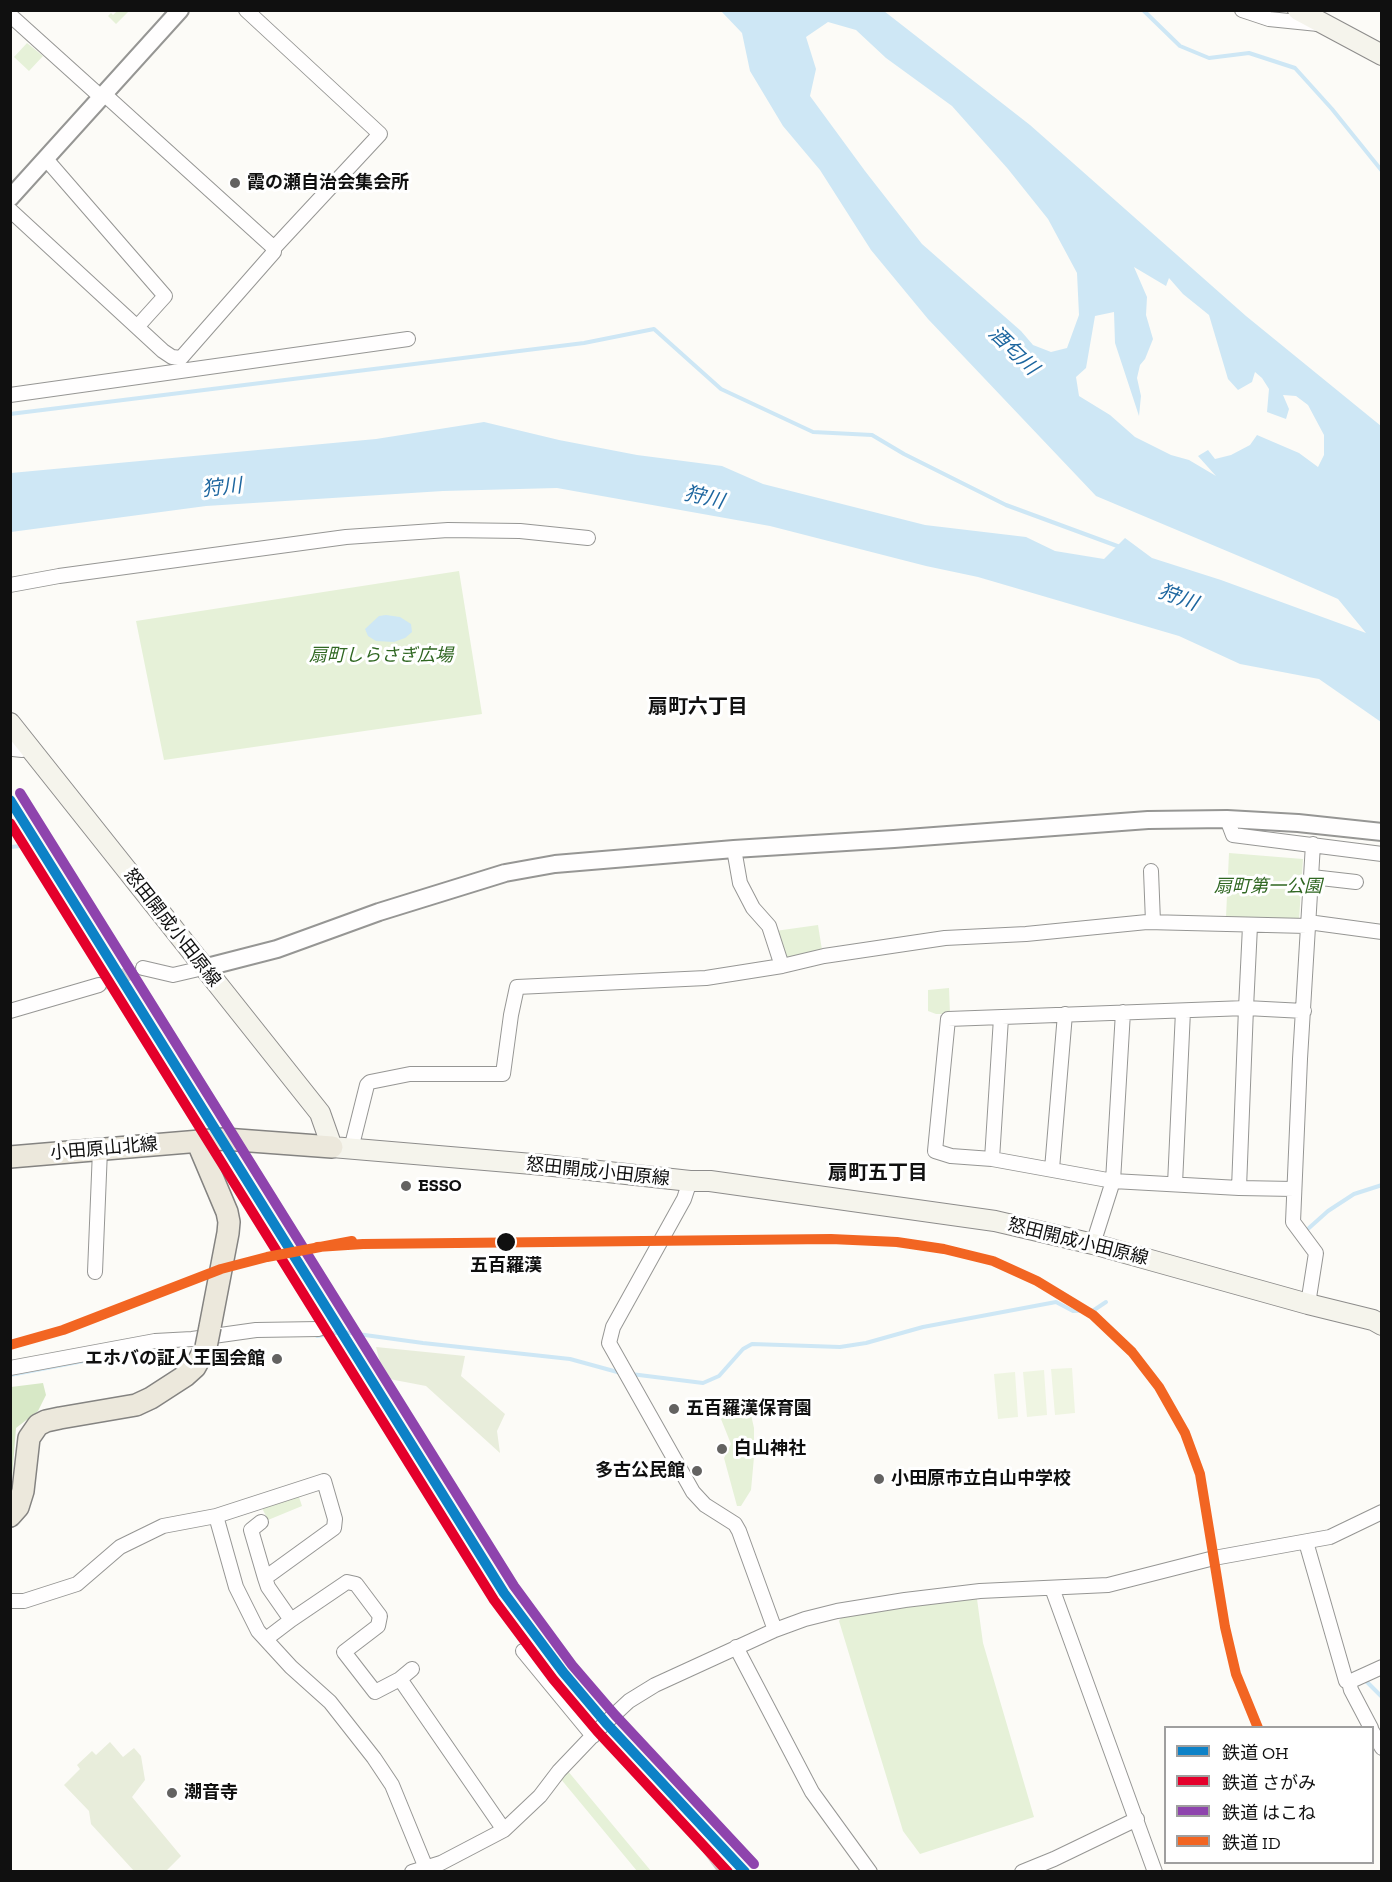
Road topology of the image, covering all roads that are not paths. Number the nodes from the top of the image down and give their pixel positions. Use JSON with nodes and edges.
{"nodes":[{"id":1,"x":180,"y":10,"type":"edge"},
{"id":2,"x":246,"y":10,"type":"edge"},
{"id":3,"x":1242,"y":10,"type":"edge"},
{"id":4,"x":1298,"y":10,"type":"edge"},
{"id":5,"x":10,"y":15,"type":"edge"},
{"id":6,"x":1323,"y":25,"type":"junction"},
{"id":7,"x":1382,"y":55,"type":"edge"},
{"id":8,"x":102,"y":96,"type":"junction"},
{"id":9,"x":46,"y":159,"type":"junction"},
{"id":10,"x":10,"y":198,"type":"edge"},
{"id":11,"x":10,"y":210,"type":"edge"},
{"id":12,"x":274,"y":248,"type":"junction"},
{"id":13,"x":137,"y":327,"type":"junction"},
{"id":14,"x":408,"y":339,"type":"dead end"},
{"id":15,"x":172,"y":357,"type":"junction"},
{"id":16,"x":175,"y":372,"type":"junction"},
{"id":17,"x":10,"y":395,"type":"edge"},
{"id":18,"x":588,"y":538,"type":"dead end"},
{"id":19,"x":10,"y":585,"type":"edge"},
{"id":20,"x":10,"y":723,"type":"edge"},
{"id":21,"x":19,"y":747,"type":"edge"},
{"id":22,"x":1227,"y":819,"type":"junction"},
{"id":23,"x":1382,"y":832,"type":"edge"},
{"id":24,"x":1312,"y":844,"type":"junction"},
{"id":25,"x":734,"y":849,"type":"junction"},
{"id":26,"x":1382,"y":854,"type":"edge"},
{"id":27,"x":1151,"y":871,"type":"dead end"},
{"id":28,"x":1312,"y":877,"type":"junction"},
{"id":29,"x":1356,"y":882,"type":"dead end"},
{"id":30,"x":1153,"y":922,"type":"junction"},
{"id":31,"x":1308,"y":924,"type":"junction"},
{"id":32,"x":1250,"y":926,"type":"junction"},
{"id":33,"x":1382,"y":932,"type":"edge"},
{"id":34,"x":782,"y":966,"type":"junction"},
{"id":35,"x":143,"y":968,"type":"tunnel mouth"},
{"id":36,"x":203,"y":968,"type":"junction"},
{"id":37,"x":99,"y":986,"type":"tunnel mouth"},
{"id":38,"x":1246,"y":1008,"type":"junction"},
{"id":39,"x":10,"y":1011,"type":"edge"},
{"id":40,"x":1183,"y":1011,"type":"junction"},
{"id":41,"x":1304,"y":1011,"type":"junction"},
{"id":42,"x":1123,"y":1012,"type":"junction"},
{"id":43,"x":1065,"y":1014,"type":"junction"},
{"id":44,"x":1002,"y":1018,"type":"junction"},
{"id":45,"x":197,"y":1141,"type":"junction"},
{"id":46,"x":341,"y":1148,"type":"junction"},
{"id":47,"x":100,"y":1150,"type":"junction"},
{"id":48,"x":10,"y":1157,"type":"edge"},
{"id":49,"x":992,"y":1159,"type":"junction"},
{"id":50,"x":1052,"y":1169,"type":"junction"},
{"id":51,"x":690,"y":1181,"type":"junction"},
{"id":52,"x":1113,"y":1181,"type":"junction"},
{"id":53,"x":1175,"y":1184,"type":"junction"},
{"id":54,"x":1239,"y":1188,"type":"junction"},
{"id":55,"x":1294,"y":1189,"type":"junction"},
{"id":56,"x":1094,"y":1244,"type":"junction"},
{"id":57,"x":95,"y":1272,"type":"dead end"},
{"id":58,"x":1308,"y":1304,"type":"junction"},
{"id":59,"x":1382,"y":1324,"type":"edge"},
{"id":60,"x":319,"y":1329,"type":"dead end"},
{"id":61,"x":10,"y":1368,"type":"edge"},
{"id":62,"x":1382,"y":1512,"type":"edge"},
{"id":63,"x":10,"y":1516,"type":"edge"},
{"id":64,"x":216,"y":1516,"type":"junction"},
{"id":65,"x":261,"y":1522,"type":"dead end"},
{"id":66,"x":1306,"y":1542,"type":"junction"},
{"id":67,"x":265,"y":1578,"type":"junction"},
{"id":68,"x":1052,"y":1588,"type":"junction"},
{"id":69,"x":10,"y":1602,"type":"edge"},
{"id":70,"x":291,"y":1620,"type":"junction"},
{"id":71,"x":775,"y":1630,"type":"junction"},
{"id":72,"x":266,"y":1639,"type":"junction"},
{"id":73,"x":736,"y":1647,"type":"junction"},
{"id":74,"x":523,"y":1651,"type":"dead end"},
{"id":75,"x":1382,"y":1667,"type":"edge"},
{"id":76,"x":412,"y":1669,"type":"dead end"},
{"id":77,"x":400,"y":1679,"type":"junction"},
{"id":78,"x":1349,"y":1682,"type":"junction"},
{"id":79,"x":1370,"y":1726,"type":"edge"},
{"id":80,"x":1374,"y":1733,"type":"edge"},
{"id":81,"x":592,"y":1736,"type":"junction"},
{"id":82,"x":1382,"y":1748,"type":"edge"},
{"id":83,"x":1137,"y":1819,"type":"junction"},
{"id":84,"x":504,"y":1830,"type":"junction"},
{"id":85,"x":443,"y":1867,"type":"edge"},
{"id":86,"x":426,"y":1868,"type":"junction"},
{"id":87,"x":412,"y":1872,"type":"edge"},
{"id":88,"x":870,"y":1872,"type":"edge"},
{"id":89,"x":1022,"y":1872,"type":"edge"},
{"id":90,"x":1155,"y":1872,"type":"edge"}],
"edges":[{"from":1,"to":8,"type":"street"},
{"from":2,"to":12,"type":"street"},
{"from":3,"to":6,"type":"street"},
{"from":4,"to":6,"type":"main road"},
{"from":5,"to":8,"type":"street"},
{"from":6,"to":7,"type":"main road"},
{"from":8,"to":9,"type":"street"},
{"from":8,"to":12,"type":"street"},
{"from":9,"to":10,"type":"street"},
{"from":9,"to":13,"type":"street"},
{"from":11,"to":13,"type":"street"},
{"from":12,"to":15,"type":"street"},
{"from":13,"to":15,"type":"street"},
{"from":14,"to":16,"type":"street"},
{"from":15,"to":16,"type":"street"},
{"from":16,"to":17,"type":"street"},
{"from":18,"to":19,"type":"street"},
{"from":20,"to":21,"type":"main road","name":"怒田開成小田原線"},
{"from":21,"to":36,"type":"main road","name":"怒田開成小田原線"},
{"from":22,"to":23,"type":"street"},
{"from":22,"to":24,"type":"street"},
{"from":22,"to":25,"type":"street"},
{"from":24,"to":26,"type":"street"},
{"from":24,"to":28,"type":"street"},
{"from":25,"to":34,"type":"street"},
{"from":25,"to":36,"type":"street"},
{"from":27,"to":30,"type":"street"},
{"from":28,"to":29,"type":"street"},
{"from":28,"to":31,"type":"street"},
{"from":30,"to":32,"type":"street"},
{"from":30,"to":34,"type":"street"},
{"from":31,"to":32,"type":"street"},
{"from":31,"to":33,"type":"street"},
{"from":31,"to":41,"type":"street"},
{"from":32,"to":38,"type":"street"},
{"from":34,"to":46,"type":"street"},
{"from":35,"to":36,"type":"street"},
{"from":36,"to":46,"type":"main road","name":"怒田開成小田原線"},
{"from":37,"to":39,"type":"street"},
{"from":38,"to":40,"type":"street"},
{"from":38,"to":41,"type":"street"},
{"from":38,"to":54,"type":"street"},
{"from":40,"to":42,"type":"street"},
{"from":40,"to":53,"type":"street"},
{"from":41,"to":55,"type":"street"},
{"from":42,"to":43,"type":"street"},
{"from":42,"to":52,"type":"street"},
{"from":43,"to":44,"type":"street"},
{"from":43,"to":50,"type":"street"},
{"from":44,"to":49,"type":"street"},
{"from":44,"to":49,"type":"street"},
{"from":45,"to":46,"type":"main road","name":"小田原山北線"},
{"from":45,"to":47,"type":"main road","name":"小田原山北線"},
{"from":45,"to":63,"type":"main road"},
{"from":46,"to":51,"type":"main road","name":"怒田開成小田原線"},
{"from":47,"to":48,"type":"main road","name":"小田原山北線"},
{"from":47,"to":57,"type":"street"},
{"from":49,"to":50,"type":"street"},
{"from":50,"to":52,"type":"street"},
{"from":51,"to":56,"type":"main road","name":"怒田開成小田原線"},
{"from":51,"to":71,"type":"street"},
{"from":52,"to":53,"type":"street"},
{"from":52,"to":56,"type":"street"},
{"from":53,"to":54,"type":"street"},
{"from":54,"to":55,"type":"street"},
{"from":55,"to":58,"type":"street"},
{"from":56,"to":58,"type":"main road","name":"怒田開成小田原線"},
{"from":58,"to":59,"type":"main road","name":"怒田開成小田原線"},
{"from":60,"to":61,"type":"street"},
{"from":62,"to":66,"type":"street"},
{"from":64,"to":67,"type":"street"},
{"from":64,"to":69,"type":"street"},
{"from":64,"to":72,"type":"street"},
{"from":65,"to":67,"type":"street"},
{"from":66,"to":68,"type":"street"},
{"from":66,"to":78,"type":"street"},
{"from":67,"to":70,"type":"street"},
{"from":68,"to":71,"type":"street"},
{"from":68,"to":83,"type":"street"},
{"from":70,"to":72,"type":"street"},
{"from":70,"to":77,"type":"street"},
{"from":71,"to":73,"type":"street"},
{"from":72,"to":86,"type":"street"},
{"from":73,"to":81,"type":"street"},
{"from":73,"to":88,"type":"street"},
{"from":74,"to":81,"type":"street"},
{"from":75,"to":78,"type":"street"},
{"from":76,"to":77,"type":"street"},
{"from":77,"to":84,"type":"street"},
{"from":78,"to":79,"type":"street"},
{"from":80,"to":82,"type":"street"},
{"from":81,"to":84,"type":"street"},
{"from":83,"to":89,"type":"street"},
{"from":83,"to":90,"type":"street"},
{"from":84,"to":85,"type":"street"},
{"from":85,"to":86,"type":"street"},
{"from":86,"to":87,"type":"street"}]}
